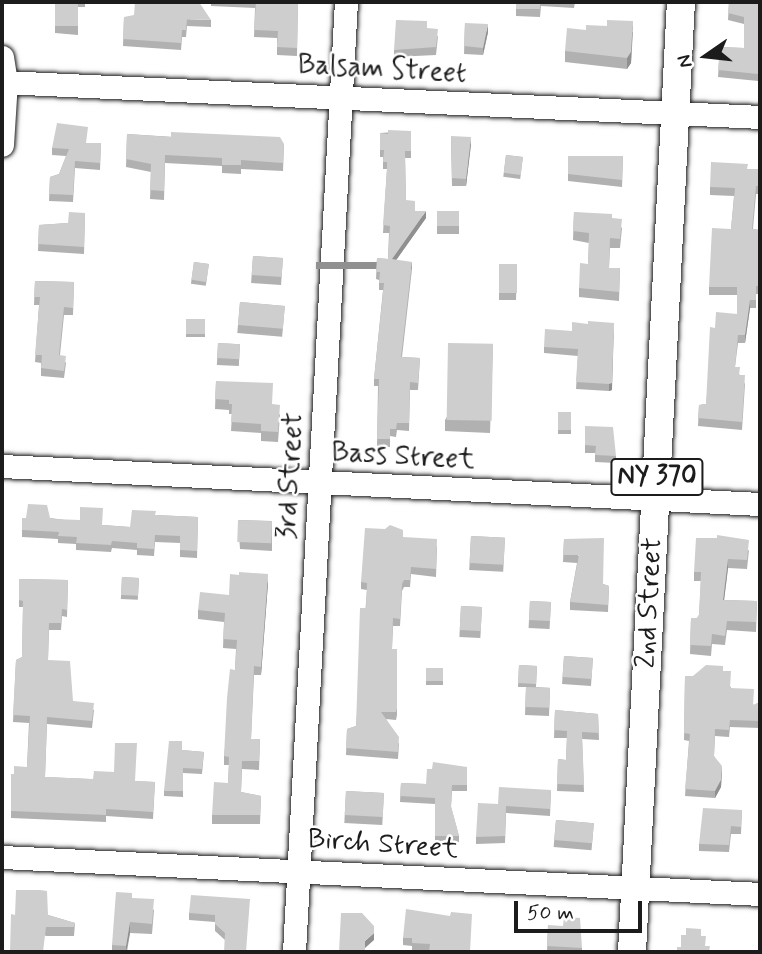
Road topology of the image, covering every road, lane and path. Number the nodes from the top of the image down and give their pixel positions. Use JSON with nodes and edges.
{"nodes":[{"id":1,"x":346,"y":2,"type":"edge"},
{"id":2,"x":681,"y":2,"type":"edge"},
{"id":3,"x":2,"y":57,"type":"edge"},
{"id":4,"x":4,"y":81,"type":"edge"},
{"id":5,"x":340,"y":97,"type":"junction"},
{"id":6,"x":675,"y":113,"type":"junction"},
{"id":7,"x":760,"y":117,"type":"edge"},
{"id":8,"x":2,"y":145,"type":"edge"},
{"id":9,"x":2,"y":466,"type":"edge"},
{"id":10,"x":321,"y":482,"type":"junction"},
{"id":11,"x":656,"y":499,"type":"junction"},
{"id":12,"x":760,"y":504,"type":"edge"},
{"id":13,"x":2,"y":857,"type":"edge"},
{"id":14,"x":298,"y":869,"type":"junction"},
{"id":15,"x":634,"y":890,"type":"junction"},
{"id":16,"x":760,"y":894,"type":"edge"},
{"id":17,"x":294,"y":952,"type":"edge"},
{"id":18,"x":632,"y":952,"type":"edge"}],
"edges":[{"from":1,"to":5,"type":"street","name":"3rd Street"},
{"from":2,"to":6,"type":"main road","name":"2nd Street","number":"NY 370"},
{"from":3,"to":4,"type":"street"},
{"from":4,"to":5,"type":"street","name":"Balsam Street"},
{"from":4,"to":8,"type":"street"},
{"from":5,"to":6,"type":"street","name":"Balsam Street"},
{"from":5,"to":10,"type":"street","name":"3rd Street"},
{"from":6,"to":7,"type":"street","name":"Balsam Street"},
{"from":6,"to":11,"type":"main road","name":"2nd Street","number":"NY 370"},
{"from":9,"to":10,"type":"street","name":"Bass Street"},
{"from":10,"to":11,"type":"street","name":"Bass Street"},
{"from":10,"to":14,"type":"street","name":"3rd Street"},
{"from":11,"to":12,"type":"street","name":"Bass Street"},
{"from":11,"to":15,"type":"main road","name":"2nd Street","number":"NY 370"},
{"from":13,"to":14,"type":"street","name":"Birch Street"},
{"from":14,"to":15,"type":"street","name":"Birch Street"},
{"from":14,"to":17,"type":"street","name":"3rd Street"},
{"from":15,"to":16,"type":"street","name":"Birch Street"},
{"from":15,"to":18,"type":"main road","name":"2nd Street","number":"NY 370"}]}
